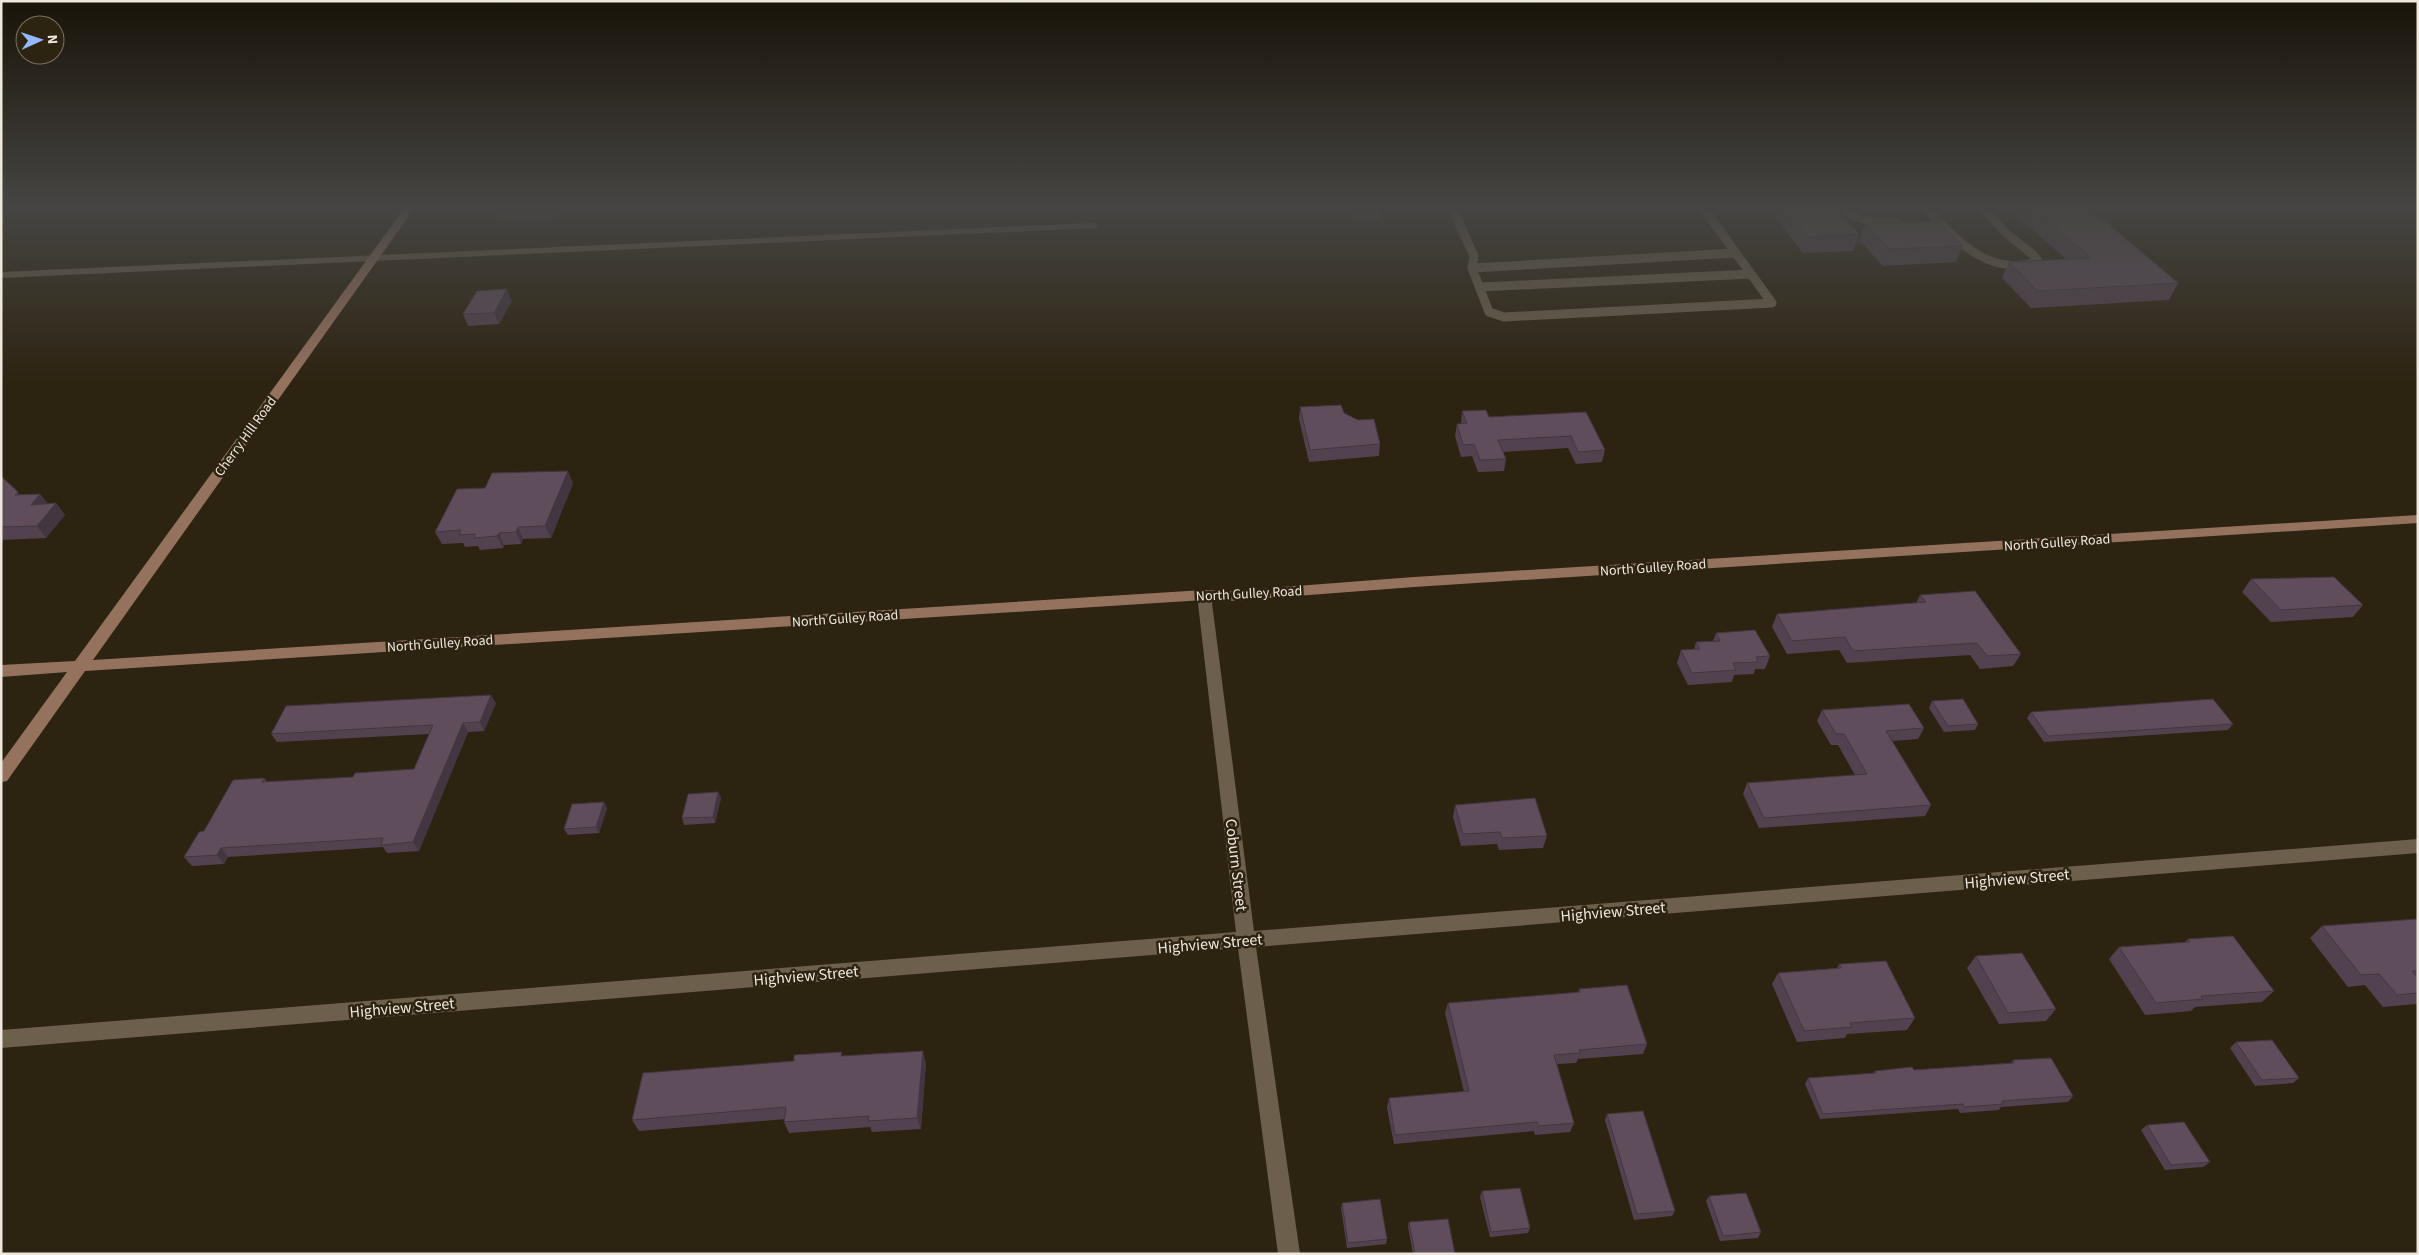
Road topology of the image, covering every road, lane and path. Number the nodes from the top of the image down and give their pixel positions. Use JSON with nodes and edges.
{"nodes":[{"id":1,"x":230,"y":265,"type":"edge"},
{"id":2,"x":369,"y":265,"type":"edge"},
{"id":3,"x":1473,"y":265,"type":"edge"},
{"id":4,"x":1536,"y":265,"type":"edge"},
{"id":5,"x":1743,"y":265,"type":"edge"},
{"id":6,"x":1472,"y":268,"type":"junction"},
{"id":7,"x":1751,"y":274,"type":"junction"},
{"id":8,"x":1,"y":275,"type":"edge"},
{"id":9,"x":1480,"y":287,"type":"junction"},
{"id":10,"x":2418,"y":519,"type":"edge"},
{"id":11,"x":1204,"y":595,"type":"junction"},
{"id":12,"x":80,"y":666,"type":"junction"},
{"id":13,"x":1,"y":671,"type":"edge"},
{"id":14,"x":1,"y":776,"type":"edge"},
{"id":15,"x":2418,"y":846,"type":"edge"},
{"id":16,"x":1246,"y":940,"type":"junction"},
{"id":17,"x":1,"y":1039,"type":"edge"},
{"id":18,"x":1289,"y":1254,"type":"edge"}],
"edges":[{"from":1,"to":8,"type":"street"},
{"from":2,"to":12,"type":"street","name":"Cherry Hill Road"},
{"from":3,"to":6,"type":"lane"},
{"from":4,"to":6,"type":"lane"},
{"from":5,"to":7,"type":"lane"},
{"from":6,"to":9,"type":"lane"},
{"from":7,"to":9,"type":"lane"},
{"from":7,"to":9,"type":"lane"},
{"from":10,"to":11,"type":"street","name":"North Gulley Road"},
{"from":11,"to":12,"type":"street","name":"North Gulley Road"},
{"from":11,"to":16,"type":"street","name":"Coburn Street"},
{"from":12,"to":13,"type":"street","name":"North Gulley Road"},
{"from":12,"to":14,"type":"street","name":"Cherry Hill Road"},
{"from":15,"to":16,"type":"street","name":"Highview Street"},
{"from":16,"to":17,"type":"street","name":"Highview Street"},
{"from":16,"to":18,"type":"street","name":"Coburn Street"}]}
